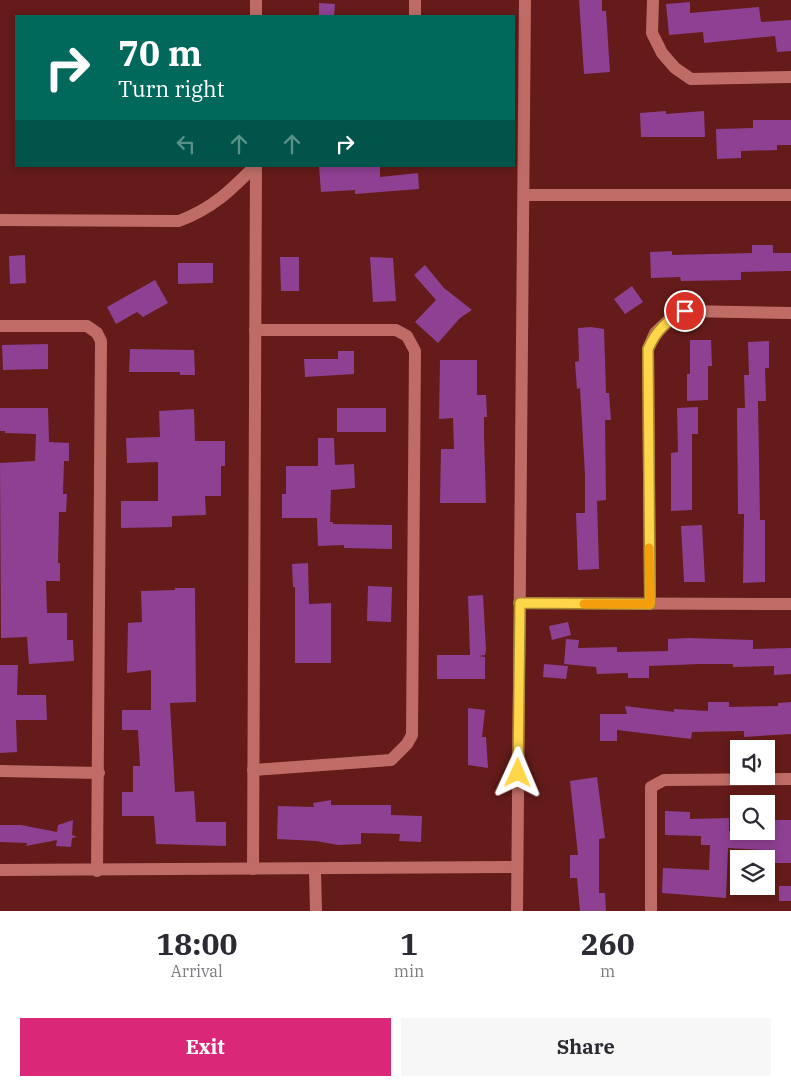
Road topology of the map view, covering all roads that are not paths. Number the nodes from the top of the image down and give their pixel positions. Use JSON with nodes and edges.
{"nodes":[{"id":1,"x":256,"y":0,"type":"edge"},
{"id":2,"x":415,"y":0,"type":"edge"},
{"id":3,"x":525,"y":0,"type":"edge"},
{"id":4,"x":653,"y":0,"type":"edge"},
{"id":5,"x":256,"y":15,"type":"edge"},
{"id":6,"x":415,"y":15,"type":"edge"},
{"id":7,"x":791,"y":77,"type":"edge"},
{"id":8,"x":255,"y":167,"type":"edge"},
{"id":9,"x":256,"y":167,"type":"edge"},
{"id":10,"x":524,"y":195,"type":"junction"},
{"id":11,"x":791,"y":195,"type":"edge"},
{"id":12,"x":0,"y":220,"type":"edge"},
{"id":13,"x":791,"y":313,"type":"edge"},
{"id":14,"x":0,"y":326,"type":"edge"},
{"id":15,"x":255,"y":330,"type":"junction"},
{"id":16,"x":520,"y":603,"type":"junction"},
{"id":17,"x":650,"y":604,"type":"junction"},
{"id":18,"x":791,"y":604,"type":"edge"},
{"id":19,"x":253,"y":770,"type":"junction"},
{"id":20,"x":0,"y":771,"type":"edge"},
{"id":21,"x":99,"y":773,"type":"junction"},
{"id":22,"x":791,"y":778,"type":"edge"},
{"id":23,"x":517,"y":867,"type":"junction"},
{"id":24,"x":253,"y":869,"type":"junction"},
{"id":25,"x":0,"y":870,"type":"edge"},
{"id":26,"x":97,"y":870,"type":"junction"},
{"id":27,"x":315,"y":870,"type":"junction"},
{"id":28,"x":316,"y":911,"type":"edge"},
{"id":29,"x":517,"y":911,"type":"edge"},
{"id":30,"x":650,"y":911,"type":"edge"}],
"edges":[{"from":1,"to":5,"type":"street"},
{"from":2,"to":6,"type":"street"},
{"from":3,"to":10,"type":"street"},
{"from":4,"to":7,"type":"street"},
{"from":8,"to":12,"type":"street"},
{"from":9,"to":15,"type":"street"},
{"from":10,"to":11,"type":"street"},
{"from":10,"to":16,"type":"street"},
{"from":13,"to":17,"type":"street"},
{"from":14,"to":21,"type":"street"},
{"from":15,"to":19,"type":"street"},
{"from":15,"to":19,"type":"street"},
{"from":16,"to":17,"type":"street"},
{"from":16,"to":23,"type":"street"},
{"from":17,"to":18,"type":"street"},
{"from":19,"to":24,"type":"street"},
{"from":20,"to":21,"type":"street"},
{"from":21,"to":26,"type":"street"},
{"from":22,"to":30,"type":"street"},
{"from":23,"to":27,"type":"street"},
{"from":23,"to":29,"type":"street"},
{"from":24,"to":26,"type":"street"},
{"from":24,"to":27,"type":"street"},
{"from":25,"to":26,"type":"street"},
{"from":27,"to":28,"type":"street"}]}
